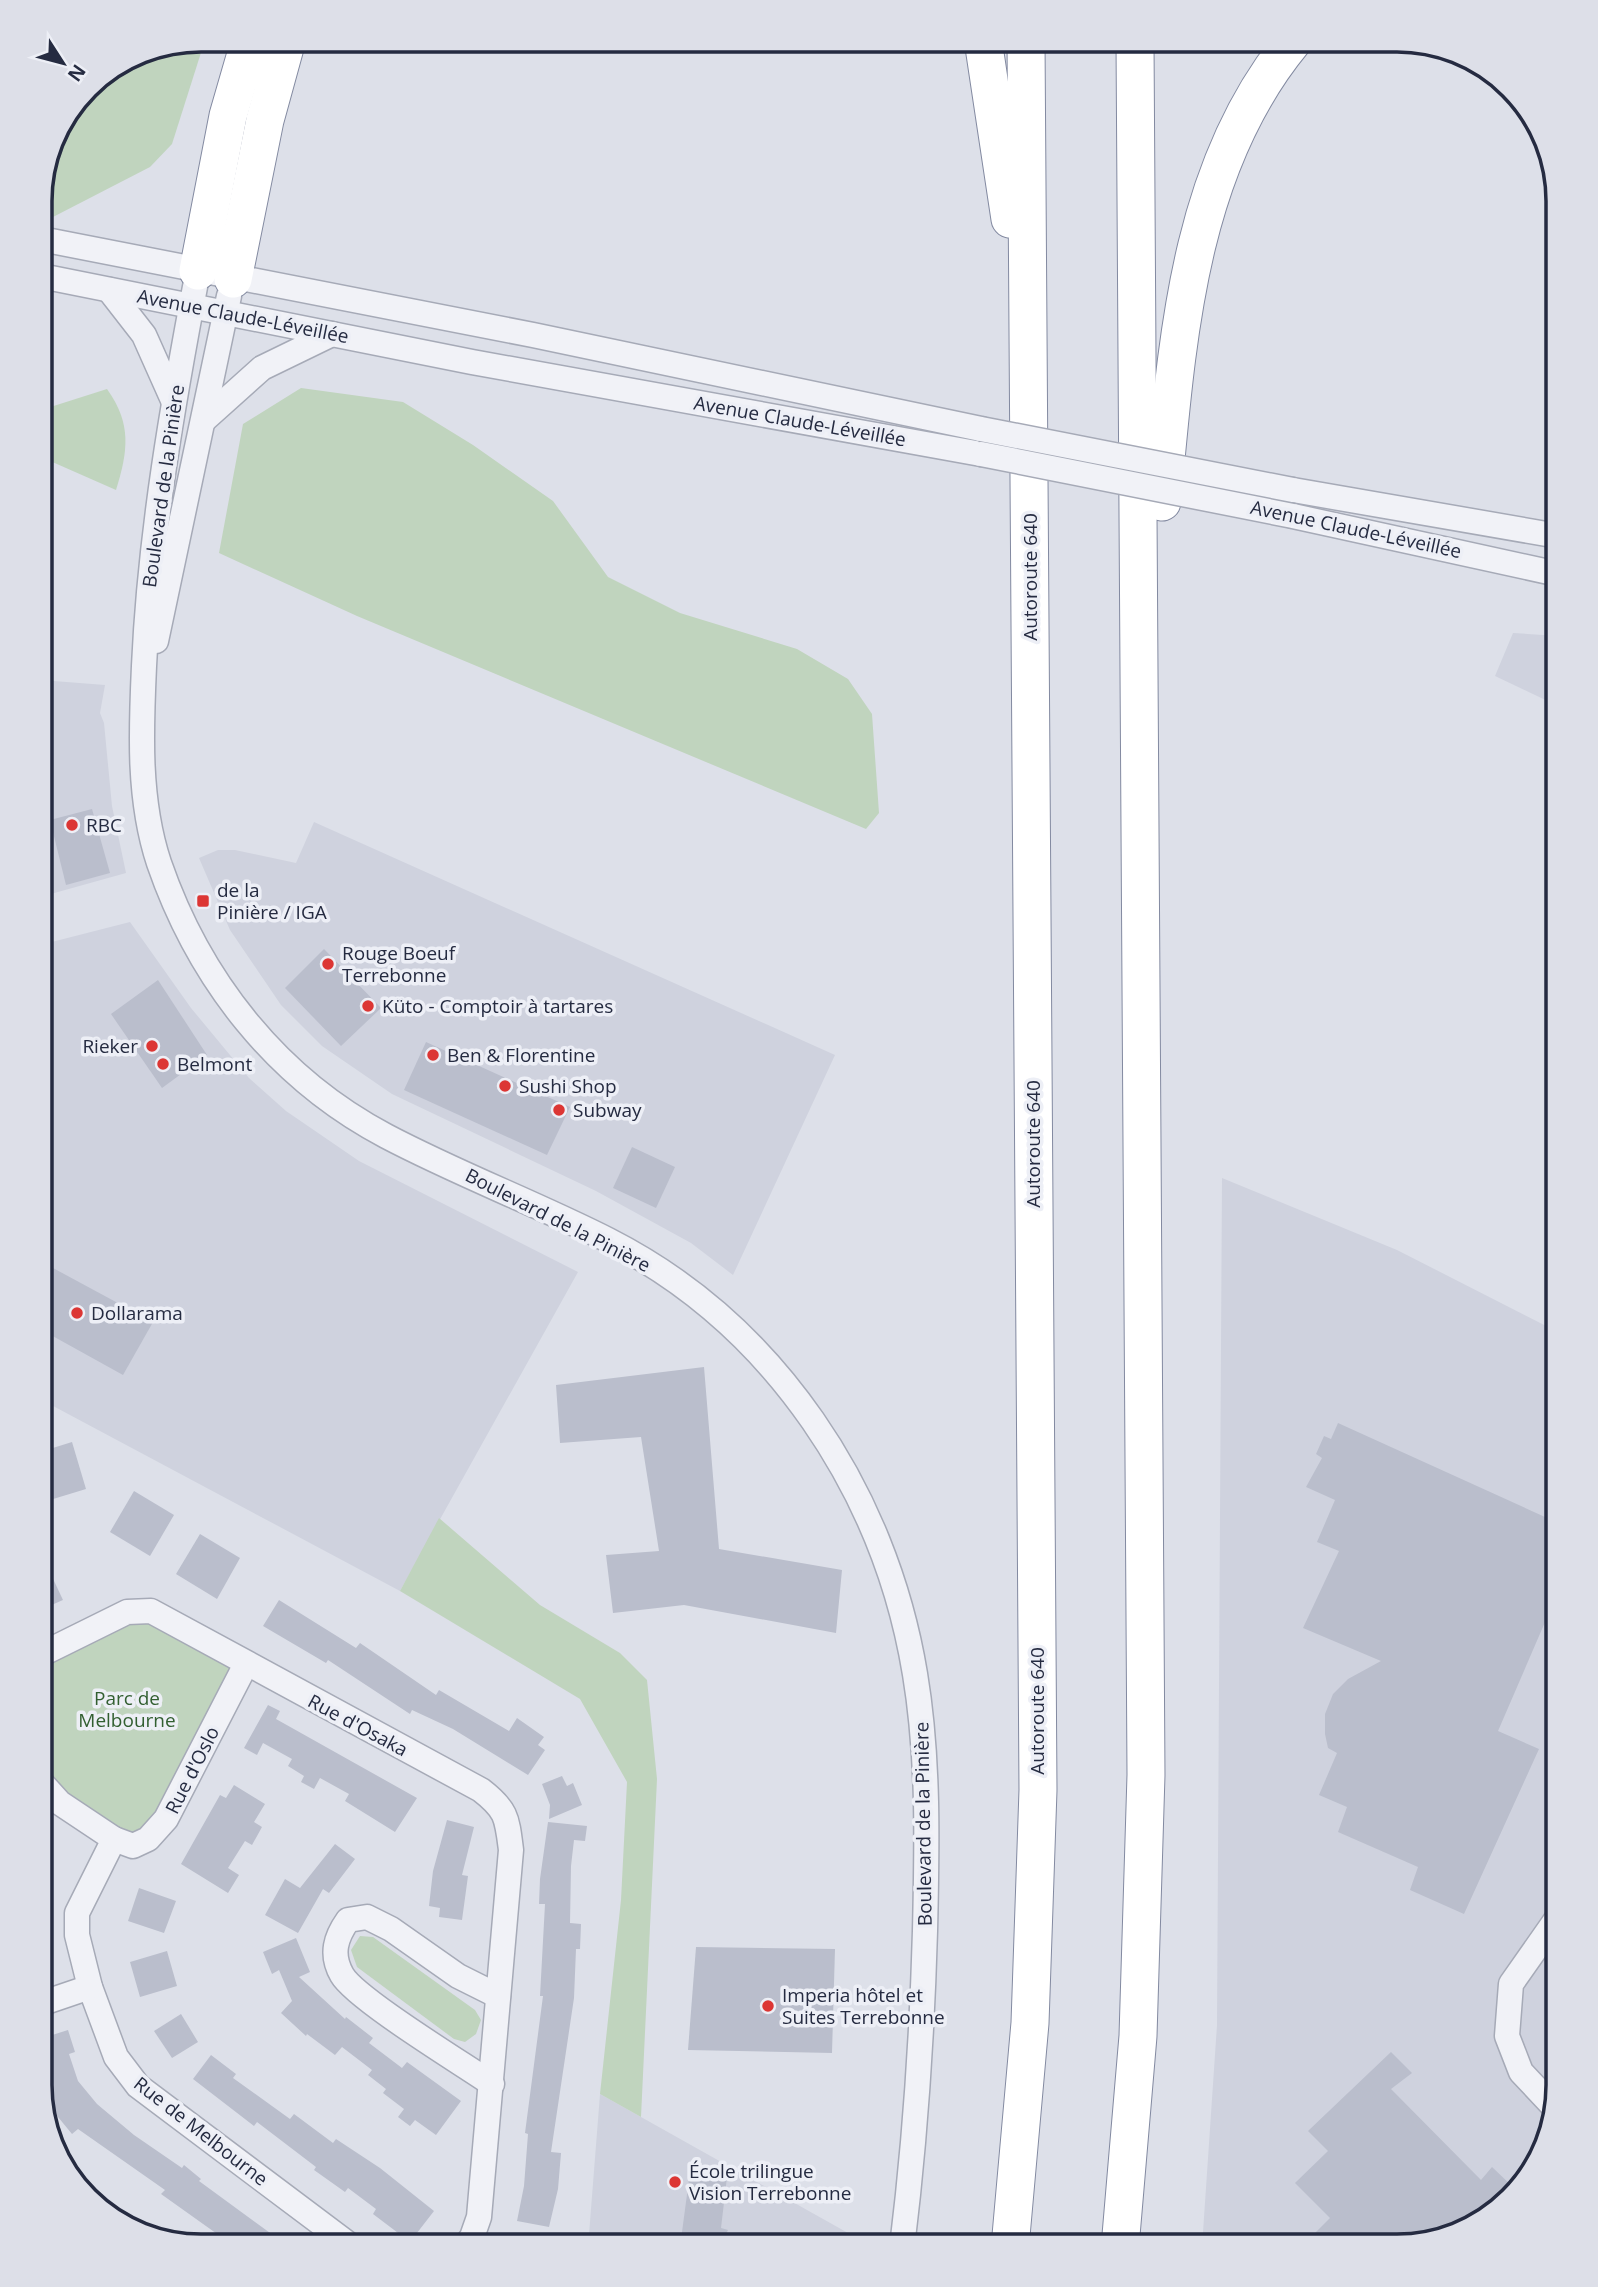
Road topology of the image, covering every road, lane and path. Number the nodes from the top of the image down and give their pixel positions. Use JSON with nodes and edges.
{"nodes":[{"id":1,"x":246,"y":52,"type":"edge"},
{"id":2,"x":283,"y":52,"type":"edge"},
{"id":3,"x":985,"y":53,"type":"edge"},
{"id":4,"x":1027,"y":53,"type":"edge"},
{"id":5,"x":1135,"y":53,"type":"edge"},
{"id":6,"x":1285,"y":53,"type":"edge"},
{"id":7,"x":53,"y":243,"type":"edge"},
{"id":8,"x":53,"y":278,"type":"edge"},
{"id":9,"x":194,"y":288,"type":"junction"},
{"id":10,"x":109,"y":290,"type":"junction"},
{"id":11,"x":229,"y":295,"type":"junction"},
{"id":12,"x":1029,"y":330,"type":"junction"},
{"id":13,"x":332,"y":334,"type":"junction"},
{"id":14,"x":174,"y":401,"type":"junction"},
{"id":15,"x":204,"y":420,"type":"junction"},
{"id":16,"x":1546,"y":534,"type":"edge"},
{"id":17,"x":1546,"y":571,"type":"edge"},
{"id":18,"x":1140,"y":623,"type":"junction"},
{"id":19,"x":142,"y":703,"type":"junction"},
{"id":20,"x":52,"y":1649,"type":"edge"},
{"id":21,"x":246,"y":1664,"type":"junction"},
{"id":22,"x":52,"y":1794,"type":"edge"},
{"id":23,"x":114,"y":1839,"type":"junction"},
{"id":24,"x":1546,"y":1933,"type":"edge"},
{"id":25,"x":90,"y":1987,"type":"junction"},
{"id":26,"x":498,"y":1996,"type":"junction"},
{"id":27,"x":52,"y":2000,"type":"edge"},
{"id":28,"x":492,"y":2084,"type":"junction"},
{"id":29,"x":1545,"y":2097,"type":"edge"},
{"id":30,"x":335,"y":2234,"type":"edge"},
{"id":31,"x":473,"y":2234,"type":"edge"},
{"id":32,"x":903,"y":2234,"type":"edge"},
{"id":33,"x":1011,"y":2234,"type":"edge"},
{"id":34,"x":1121,"y":2234,"type":"edge"}],
"edges":[{"from":1,"to":9,"type":"highway"},
{"from":2,"to":11,"type":"highway"},
{"from":3,"to":12,"type":"highway"},
{"from":4,"to":12,"type":"highway","name":"Autoroute 640"},
{"from":5,"to":18,"type":"highway"},
{"from":6,"to":18,"type":"highway"},
{"from":7,"to":9,"type":"street","name":"Avenue Claude-Léveillée"},
{"from":8,"to":10,"type":"street","name":"Avenue Claude-Léveillée"},
{"from":9,"to":10,"type":"street","name":"Avenue Claude-Léveillée"},
{"from":9,"to":11,"type":"street","name":"Avenue Claude-Léveillée"},
{"from":9,"to":11,"type":"street","name":"Avenue Claude-Léveillée"},
{"from":9,"to":14,"type":"street","name":"Boulevard de la Pinière"},
{"from":10,"to":14,"type":"street"},
{"from":11,"to":13,"type":"street","name":"Avenue Claude-Léveillée"},
{"from":11,"to":15,"type":"street","name":"Boulevard de la Pinière"},
{"from":11,"to":16,"type":"street","name":"Avenue Claude-Léveillée","bridge":true},
{"from":12,"to":33,"type":"highway","name":"Autoroute 640"},
{"from":13,"to":15,"type":"street"},
{"from":13,"to":17,"type":"street","name":"Avenue Claude-Léveillée","bridge":true},
{"from":14,"to":19,"type":"street","name":"Boulevard de la Pinière"},
{"from":15,"to":19,"type":"street","name":"Boulevard de la Pinière"},
{"from":18,"to":34,"type":"highway"},
{"from":19,"to":32,"type":"street","name":"Boulevard de la Pinière"},
{"from":20,"to":21,"type":"street","name":"Rue d'Osaka"},
{"from":21,"to":23,"type":"street","name":"Rue d'Oslo"},
{"from":21,"to":26,"type":"street","name":"Rue d'Osaka"},
{"from":22,"to":23,"type":"street"},
{"from":23,"to":25,"type":"street","name":"Rue de Melbourne"},
{"from":24,"to":29,"type":"street"},
{"from":25,"to":27,"type":"street"},
{"from":25,"to":30,"type":"street","name":"Rue de Melbourne"},
{"from":26,"to":28,"type":"street","name":"Rue d'Osaka"},
{"from":26,"to":28,"type":"street"},
{"from":28,"to":31,"type":"street","name":"Rue d'Osaka"}]}
